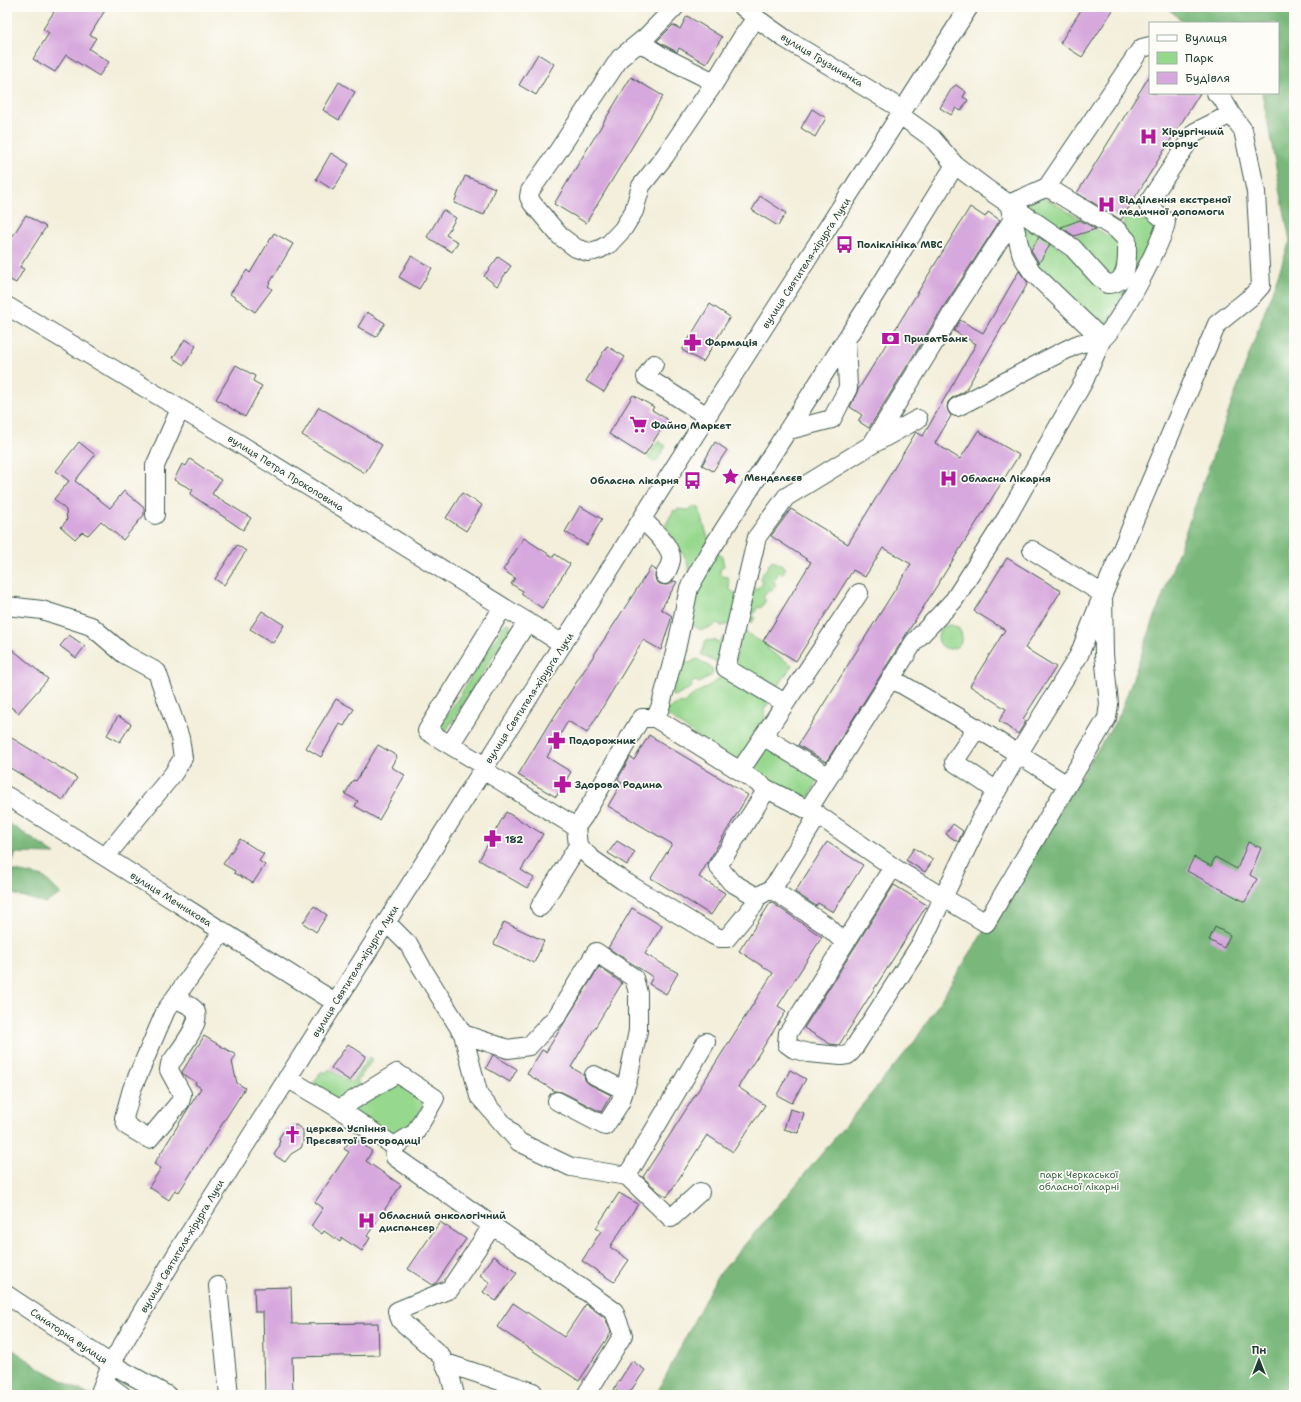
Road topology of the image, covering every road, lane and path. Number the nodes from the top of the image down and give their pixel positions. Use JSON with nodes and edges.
{"nodes":[{"id":1,"x":675,"y":7,"type":"edge"},
{"id":2,"x":969,"y":7,"type":"edge"},
{"id":3,"x":749,"y":12,"type":"edge"},
{"id":4,"x":640,"y":42,"type":"junction"},
{"id":5,"x":1149,"y":46,"type":"edge"},
{"id":6,"x":714,"y":82,"type":"junction"},
{"id":7,"x":1217,"y":94,"type":"edge"},
{"id":8,"x":902,"y":113,"type":"junction"},
{"id":9,"x":1231,"y":114,"type":"junction"},
{"id":10,"x":955,"y":165,"type":"junction"},
{"id":11,"x":1047,"y":187,"type":"junction"},
{"id":12,"x":1011,"y":212,"type":"junction"},
{"id":13,"x":7,"y":306,"type":"edge"},
{"id":14,"x":846,"y":339,"type":"junction"},
{"id":15,"x":1102,"y":339,"type":"junction"},
{"id":16,"x":654,"y":364,"type":"dead end"},
{"id":17,"x":895,"y":406,"type":"junction"},
{"id":18,"x":957,"y":407,"type":"dead end"},
{"id":19,"x":180,"y":409,"type":"junction"},
{"id":20,"x":707,"y":416,"type":"junction"},
{"id":21,"x":789,"y":430,"type":"junction"},
{"id":22,"x":871,"y":446,"type":"junction"},
{"id":23,"x":155,"y":515,"type":"dead end"},
{"id":24,"x":642,"y":519,"type":"junction"},
{"id":25,"x":1032,"y":550,"type":"dead end"},
{"id":26,"x":664,"y":575,"type":"dead end"},
{"id":27,"x":859,"y":593,"type":"dead end"},
{"id":28,"x":1103,"y":594,"type":"junction"},
{"id":29,"x":7,"y":606,"type":"edge"},
{"id":30,"x":503,"y":607,"type":"junction"},
{"id":31,"x":527,"y":622,"type":"junction"},
{"id":32,"x":563,"y":644,"type":"junction"},
{"id":33,"x":891,"y":678,"type":"junction"},
{"id":34,"x":785,"y":703,"type":"junction"},
{"id":35,"x":654,"y":718,"type":"junction"},
{"id":36,"x":977,"y":728,"type":"junction"},
{"id":37,"x":763,"y":736,"type":"junction"},
{"id":38,"x":450,"y":745,"type":"junction"},
{"id":39,"x":1018,"y":754,"type":"junction"},
{"id":40,"x":484,"y":768,"type":"junction"},
{"id":41,"x":740,"y":771,"type":"junction"},
{"id":42,"x":829,"y":777,"type":"junction"},
{"id":43,"x":1067,"y":785,"type":"junction"},
{"id":44,"x":767,"y":789,"type":"junction"},
{"id":45,"x":997,"y":791,"type":"junction"},
{"id":46,"x":7,"y":796,"type":"edge"},
{"id":47,"x":813,"y":812,"type":"junction"},
{"id":48,"x":576,"y":827,"type":"junction"},
{"id":49,"x":578,"y":846,"type":"junction"},
{"id":50,"x":106,"y":856,"type":"junction"},
{"id":51,"x":893,"y":867,"type":"junction"},
{"id":52,"x":764,"y":893,"type":"junction"},
{"id":53,"x":944,"y":898,"type":"junction"},
{"id":54,"x":540,"y":907,"type":"dead end"},
{"id":55,"x":386,"y":922,"type":"junction"},
{"id":56,"x":223,"y":931,"type":"junction"},
{"id":57,"x":844,"y":943,"type":"junction"},
{"id":58,"x":175,"y":999,"type":"junction"},
{"id":59,"x":335,"y":1002,"type":"junction"},
{"id":60,"x":463,"y":1034,"type":"junction"},
{"id":61,"x":706,"y":1042,"type":"dead end"},
{"id":62,"x":594,"y":1075,"type":"dead end"},
{"id":63,"x":288,"y":1078,"type":"junction"},
{"id":64,"x":624,"y":1090,"type":"junction"},
{"id":65,"x":557,"y":1101,"type":"dead end"},
{"id":66,"x":339,"y":1109,"type":"junction"},
{"id":67,"x":394,"y":1146,"type":"junction"},
{"id":68,"x":627,"y":1176,"type":"junction"},
{"id":69,"x":700,"y":1192,"type":"dead end"},
{"id":70,"x":492,"y":1226,"type":"junction"},
{"id":71,"x":218,"y":1286,"type":"dead end"},
{"id":72,"x":7,"y":1295,"type":"edge"},
{"id":73,"x":446,"y":1363,"type":"junction"},
{"id":74,"x":111,"y":1364,"type":"junction"},
{"id":75,"x":102,"y":1389,"type":"edge"},
{"id":76,"x":537,"y":1394,"type":"edge"},
{"id":77,"x":122,"y":1395,"type":"edge"},
{"id":78,"x":167,"y":1395,"type":"edge"},
{"id":79,"x":229,"y":1395,"type":"edge"},
{"id":80,"x":455,"y":1395,"type":"edge"},
{"id":81,"x":505,"y":1395,"type":"edge"},
{"id":82,"x":586,"y":1395,"type":"edge"}],
"edges":[{"from":1,"to":4,"type":"street"},
{"from":2,"to":8,"type":"street","name":"вулиця Святителя-хірурга Луки"},
{"from":3,"to":6,"type":"street"},
{"from":3,"to":8,"type":"street","name":"вулиця Грузиненка"},
{"from":4,"to":6,"type":"street"},
{"from":4,"to":6,"type":"street"},
{"from":5,"to":11,"type":"street"},
{"from":7,"to":9,"type":"street"},
{"from":8,"to":10,"type":"street","name":"вулиця Грузиненка"},
{"from":8,"to":20,"type":"street","name":"вулиця Святителя-хірурга Луки"},
{"from":9,"to":15,"type":"street"},
{"from":9,"to":28,"type":"street"},
{"from":10,"to":12,"type":"street","name":"вулиця Грузиненка"},
{"from":10,"to":14,"type":"street"},
{"from":11,"to":12,"type":"street"},
{"from":11,"to":12,"type":"street","name":"вулиця Грузиненка"},
{"from":12,"to":15,"type":"street"},
{"from":12,"to":17,"type":"street"},
{"from":13,"to":19,"type":"street","name":"вулиця Петра Прокоповича"},
{"from":14,"to":21,"type":"street"},
{"from":14,"to":21,"type":"street"},
{"from":15,"to":18,"type":"street"},
{"from":15,"to":33,"type":"street"},
{"from":16,"to":20,"type":"street"},
{"from":17,"to":22,"type":"street"},
{"from":17,"to":22,"type":"street"},
{"from":19,"to":23,"type":"street"},
{"from":19,"to":30,"type":"street","name":"вулиця Петра Прокоповича"},
{"from":20,"to":24,"type":"street","name":"вулиця Святителя-хірурга Луки"},
{"from":21,"to":35,"type":"street"},
{"from":22,"to":34,"type":"street"},
{"from":24,"to":26,"type":"street"},
{"from":24,"to":32,"type":"street","name":"вулиця Святителя-хірурга Луки"},
{"from":25,"to":28,"type":"street"},
{"from":27,"to":34,"type":"street"},
{"from":28,"to":39,"type":"street"},
{"from":28,"to":43,"type":"street"},
{"from":29,"to":50,"type":"street"},
{"from":30,"to":31,"type":"street","name":"вулиця Петра Прокоповича"},
{"from":30,"to":38,"type":"street"},
{"from":31,"to":32,"type":"street","name":"вулиця Петра Прокоповича"},
{"from":31,"to":38,"type":"street"},
{"from":32,"to":40,"type":"street","name":"вулиця Святителя-хірурга Луки"},
{"from":33,"to":36,"type":"street"},
{"from":33,"to":42,"type":"street"},
{"from":34,"to":37,"type":"street"},
{"from":35,"to":41,"type":"street"},
{"from":35,"to":48,"type":"street"},
{"from":36,"to":39,"type":"street"},
{"from":36,"to":45,"type":"street"},
{"from":37,"to":41,"type":"street"},
{"from":37,"to":42,"type":"street"},
{"from":38,"to":40,"type":"street"},
{"from":39,"to":43,"type":"street"},
{"from":39,"to":45,"type":"street"},
{"from":40,"to":48,"type":"street"},
{"from":40,"to":55,"type":"street","name":"вулиця Святителя-хірурга Луки"},
{"from":41,"to":44,"type":"street"},
{"from":42,"to":47,"type":"street"},
{"from":43,"to":53,"type":"street"},
{"from":44,"to":47,"type":"street"},
{"from":44,"to":52,"type":"street"},
{"from":45,"to":53,"type":"street"},
{"from":46,"to":50,"type":"street","name":"вулиця Мечникова"},
{"from":47,"to":51,"type":"street"},
{"from":47,"to":52,"type":"street"},
{"from":48,"to":49,"type":"street"},
{"from":49,"to":52,"type":"street"},
{"from":49,"to":54,"type":"street"},
{"from":50,"to":56,"type":"street","name":"вулиця Мечникова"},
{"from":51,"to":53,"type":"street"},
{"from":51,"to":57,"type":"street"},
{"from":52,"to":57,"type":"street"},
{"from":53,"to":57,"type":"street"},
{"from":55,"to":59,"type":"street","name":"вулиця Святителя-хірурга Луки"},
{"from":55,"to":60,"type":"street"},
{"from":56,"to":58,"type":"street"},
{"from":56,"to":59,"type":"street","name":"вулиця Мечникова"},
{"from":58,"to":58,"type":"street"},
{"from":59,"to":63,"type":"street","name":"вулиця Святителя-хірурга Луки"},
{"from":60,"to":64,"type":"street"},
{"from":60,"to":68,"type":"street"},
{"from":61,"to":68,"type":"street"},
{"from":62,"to":64,"type":"street"},
{"from":63,"to":66,"type":"street"},
{"from":63,"to":74,"type":"street","name":"вулиця Святителя-хірурга Луки"},
{"from":64,"to":65,"type":"street"},
{"from":66,"to":67,"type":"street"},
{"from":66,"to":67,"type":"street"},
{"from":67,"to":70,"type":"street"},
{"from":68,"to":69,"type":"street"},
{"from":70,"to":73,"type":"street"},
{"from":70,"to":82,"type":"street"},
{"from":71,"to":79,"type":"street"},
{"from":72,"to":74,"type":"street","name":"Санаторна вулиця"},
{"from":73,"to":76,"type":"street"},
{"from":73,"to":80,"type":"street"},
{"from":74,"to":75,"type":"street","name":"вулиця Святителя-хірурга Луки"},
{"from":74,"to":78,"type":"street","name":"Санаторна вулиця"},
{"from":75,"to":77,"type":"street"},
{"from":76,"to":81,"type":"street"}]}
